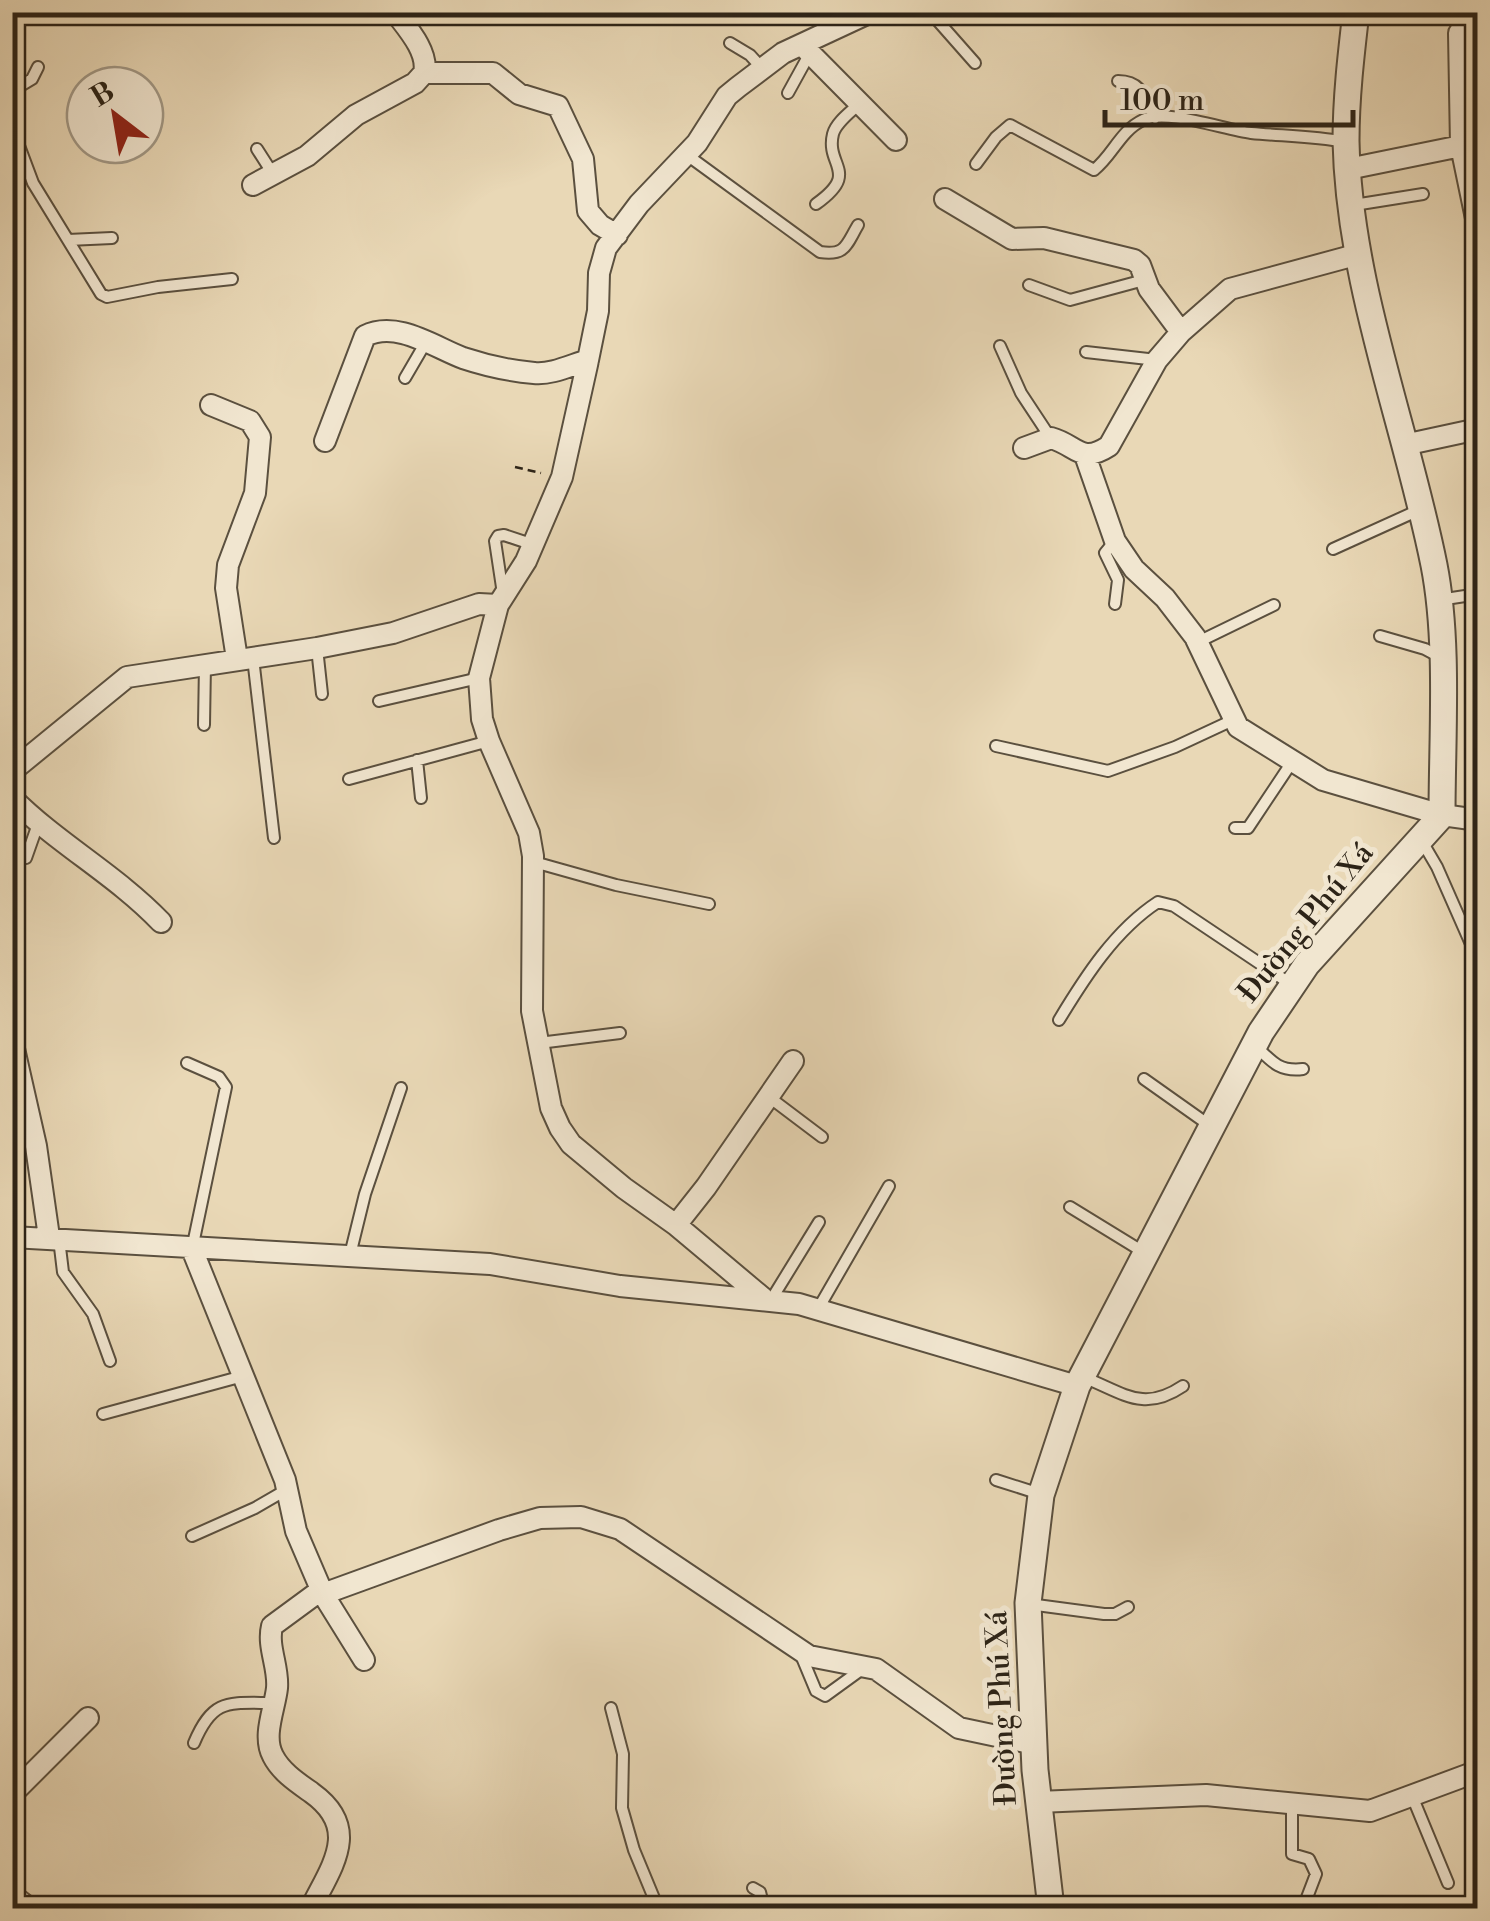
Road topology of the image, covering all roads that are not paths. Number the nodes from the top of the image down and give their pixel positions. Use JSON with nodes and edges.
{"nodes":[{"id":1,"x":395,"y":12,"type":"edge"},
{"id":2,"x":871,"y":12,"type":"edge"},
{"id":3,"x":930,"y":12,"type":"edge"},
{"id":4,"x":1356,"y":12,"type":"edge"},
{"id":5,"x":1464,"y":25,"type":"edge"},
{"id":6,"x":730,"y":43,"type":"dead end"},
{"id":7,"x":806,"y":49,"type":"junction"},
{"id":8,"x":975,"y":62,"type":"dead end"},
{"id":9,"x":38,"y":67,"type":"dead end"},
{"id":10,"x":761,"y":68,"type":"junction"},
{"id":11,"x":424,"y":73,"type":"junction"},
{"id":12,"x":1118,"y":81,"type":"dead end"},
{"id":13,"x":12,"y":91,"type":"edge"},
{"id":14,"x":788,"y":94,"type":"dead end"},
{"id":15,"x":860,"y":103,"type":"junction"},
{"id":16,"x":1155,"y":118,"type":"junction"},
{"id":17,"x":12,"y":128,"type":"edge"},
{"id":18,"x":896,"y":140,"type":"dead end"},
{"id":19,"x":1346,"y":142,"type":"junction"},
{"id":20,"x":1461,"y":146,"type":"junction"},
{"id":21,"x":257,"y":148,"type":"dead end"},
{"id":22,"x":687,"y":155,"type":"junction"},
{"id":23,"x":976,"y":164,"type":"dead end"},
{"id":24,"x":1348,"y":169,"type":"junction"},
{"id":25,"x":272,"y":174,"type":"junction"},
{"id":26,"x":253,"y":185,"type":"dead end"},
{"id":27,"x":1424,"y":194,"type":"dead end"},
{"id":28,"x":945,"y":200,"type":"dead end"},
{"id":29,"x":816,"y":204,"type":"dead end"},
{"id":30,"x":1353,"y":205,"type":"junction"},
{"id":31,"x":858,"y":225,"type":"dead end"},
{"id":32,"x":1478,"y":228,"type":"edge"},
{"id":33,"x":616,"y":235,"type":"junction"},
{"id":34,"x":112,"y":238,"type":"dead end"},
{"id":35,"x":68,"y":240,"type":"junction"},
{"id":36,"x":1360,"y":254,"type":"junction"},
{"id":37,"x":232,"y":280,"type":"dead end"},
{"id":38,"x":1144,"y":280,"type":"junction"},
{"id":39,"x":1029,"y":285,"type":"dead end"},
{"id":40,"x":1181,"y":332,"type":"junction"},
{"id":41,"x":426,"y":341,"type":"junction"},
{"id":42,"x":1000,"y":346,"type":"dead end"},
{"id":43,"x":1086,"y":352,"type":"dead end"},
{"id":44,"x":588,"y":360,"type":"junction"},
{"id":45,"x":1157,"y":360,"type":"junction"},
{"id":46,"x":405,"y":378,"type":"dead end"},
{"id":47,"x":211,"y":405,"type":"dead end"},
{"id":48,"x":1478,"y":428,"type":"edge"},
{"id":49,"x":1051,"y":438,"type":"junction"},
{"id":50,"x":325,"y":441,"type":"dead end"},
{"id":51,"x":1404,"y":444,"type":"junction"},
{"id":52,"x":1024,"y":448,"type":"dead end"},
{"id":53,"x":1085,"y":455,"type":"junction"},
{"id":54,"x":1420,"y":510,"type":"junction"},
{"id":55,"x":1115,"y":541,"type":"junction"},
{"id":56,"x":534,"y":545,"type":"junction"},
{"id":57,"x":1332,"y":549,"type":"dead end"},
{"id":58,"x":1478,"y":594,"type":"edge"},
{"id":59,"x":500,"y":600,"type":"junction"},
{"id":60,"x":1438,"y":600,"type":"junction"},
{"id":61,"x":1115,"y":604,"type":"dead end"},
{"id":62,"x":1274,"y":605,"type":"dead end"},
{"id":63,"x":1380,"y":636,"type":"dead end"},
{"id":64,"x":1198,"y":642,"type":"junction"},
{"id":65,"x":316,"y":648,"type":"junction"},
{"id":66,"x":1441,"y":657,"type":"junction"},
{"id":67,"x":245,"y":658,"type":"junction"},
{"id":68,"x":205,"y":663,"type":"junction"},
{"id":69,"x":479,"y":678,"type":"junction"},
{"id":70,"x":322,"y":694,"type":"dead end"},
{"id":71,"x":378,"y":701,"type":"dead end"},
{"id":72,"x":1233,"y":720,"type":"junction"},
{"id":73,"x":204,"y":725,"type":"dead end"},
{"id":74,"x":489,"y":742,"type":"junction"},
{"id":75,"x":996,"y":746,"type":"dead end"},
{"id":76,"x":416,"y":760,"type":"junction"},
{"id":77,"x":1292,"y":762,"type":"junction"},
{"id":78,"x":12,"y":771,"type":"edge"},
{"id":79,"x":348,"y":779,"type":"dead end"},
{"id":80,"x":12,"y":798,"type":"edge"},
{"id":81,"x":420,"y":798,"type":"dead end"},
{"id":82,"x":1442,"y":815,"type":"junction"},
{"id":83,"x":1478,"y":820,"type":"edge"},
{"id":84,"x":38,"y":824,"type":"junction"},
{"id":85,"x":1236,"y":828,"type":"dead end"},
{"id":86,"x":274,"y":838,"type":"dead end"},
{"id":87,"x":1420,"y":838,"type":"junction"},
{"id":88,"x":26,"y":858,"type":"dead end"},
{"id":89,"x":533,"y":862,"type":"junction"},
{"id":90,"x":709,"y":904,"type":"dead end"},
{"id":91,"x":160,"y":922,"type":"dead end"},
{"id":92,"x":1478,"y":960,"type":"edge"},
{"id":93,"x":1292,"y":986,"type":"junction"},
{"id":94,"x":1059,"y":1020,"type":"dead end"},
{"id":95,"x":620,"y":1033,"type":"dead end"},
{"id":96,"x":12,"y":1040,"type":"edge"},
{"id":97,"x":538,"y":1043,"type":"junction"},
{"id":98,"x":1254,"y":1044,"type":"junction"},
{"id":99,"x":793,"y":1061,"type":"dead end"},
{"id":100,"x":187,"y":1063,"type":"dead end"},
{"id":101,"x":1304,"y":1069,"type":"dead end"},
{"id":102,"x":1144,"y":1079,"type":"dead end"},
{"id":103,"x":401,"y":1088,"type":"dead end"},
{"id":104,"x":769,"y":1097,"type":"junction"},
{"id":105,"x":1210,"y":1126,"type":"junction"},
{"id":106,"x":822,"y":1137,"type":"dead end"},
{"id":107,"x":889,"y":1186,"type":"dead end"},
{"id":108,"x":1070,"y":1206,"type":"dead end"},
{"id":109,"x":819,"y":1222,"type":"dead end"},
{"id":110,"x":676,"y":1225,"type":"junction"},
{"id":111,"x":12,"y":1237,"type":"edge"},
{"id":112,"x":54,"y":1238,"type":"junction"},
{"id":113,"x":192,"y":1249,"type":"junction"},
{"id":114,"x":1146,"y":1254,"type":"junction"},
{"id":115,"x":350,"y":1256,"type":"junction"},
{"id":116,"x":767,"y":1299,"type":"junction"},
{"id":117,"x":818,"y":1309,"type":"junction"},
{"id":118,"x":110,"y":1362,"type":"dead end"},
{"id":119,"x":243,"y":1376,"type":"junction"},
{"id":120,"x":1080,"y":1381,"type":"junction"},
{"id":121,"x":1183,"y":1386,"type":"dead end"},
{"id":122,"x":103,"y":1414,"type":"dead end"},
{"id":123,"x":996,"y":1480,"type":"dead end"},
{"id":124,"x":287,"y":1489,"type":"junction"},
{"id":125,"x":1041,"y":1495,"type":"junction"},
{"id":126,"x":192,"y":1536,"type":"dead end"},
{"id":127,"x":322,"y":1592,"type":"junction"},
{"id":128,"x":1028,"y":1603,"type":"junction"},
{"id":129,"x":1128,"y":1607,"type":"dead end"},
{"id":130,"x":799,"y":1650,"type":"junction"},
{"id":131,"x":364,"y":1660,"type":"dead end"},
{"id":132,"x":865,"y":1667,"type":"junction"},
{"id":133,"x":273,"y":1703,"type":"junction"},
{"id":134,"x":611,"y":1708,"type":"dead end"},
{"id":135,"x":88,"y":1718,"type":"dead end"},
{"id":136,"x":194,"y":1744,"type":"dead end"},
{"id":137,"x":1035,"y":1744,"type":"junction"},
{"id":138,"x":1478,"y":1771,"type":"edge"},
{"id":139,"x":12,"y":1794,"type":"edge"},
{"id":140,"x":1412,"y":1795,"type":"junction"},
{"id":141,"x":1038,"y":1802,"type":"junction"},
{"id":142,"x":1292,"y":1804,"type":"junction"},
{"id":143,"x":1448,"y":1883,"type":"dead end"},
{"id":144,"x":753,"y":1888,"type":"dead end"},
{"id":145,"x":12,"y":1895,"type":"edge"},
{"id":146,"x":28,"y":1908,"type":"edge"},
{"id":147,"x":312,"y":1908,"type":"edge"},
{"id":148,"x":658,"y":1908,"type":"edge"},
{"id":149,"x":764,"y":1908,"type":"edge"},
{"id":150,"x":1051,"y":1908,"type":"edge"},
{"id":151,"x":1303,"y":1908,"type":"edge"}],
"edges":[{"from":1,"to":11,"type":"street"},
{"from":2,"to":7,"type":"street"},
{"from":3,"to":8,"type":"lane"},
{"from":4,"to":19,"type":"street"},
{"from":5,"to":20,"type":"street"},
{"from":6,"to":10,"type":"lane"},
{"from":7,"to":10,"type":"street"},
{"from":7,"to":14,"type":"lane"},
{"from":7,"to":15,"type":"street"},
{"from":9,"to":13,"type":"lane"},
{"from":10,"to":22,"type":"street"},
{"from":11,"to":25,"type":"street"},
{"from":11,"to":33,"type":"street"},
{"from":12,"to":16,"type":"lane"},
{"from":15,"to":18,"type":"street"},
{"from":15,"to":29,"type":"lane"},
{"from":16,"to":19,"type":"lane"},
{"from":16,"to":23,"type":"lane"},
{"from":17,"to":35,"type":"lane"},
{"from":19,"to":24,"type":"street"},
{"from":20,"to":24,"type":"street"},
{"from":20,"to":32,"type":"street"},
{"from":21,"to":25,"type":"lane"},
{"from":22,"to":31,"type":"lane"},
{"from":22,"to":33,"type":"street"},
{"from":24,"to":30,"type":"street"},
{"from":25,"to":26,"type":"street"},
{"from":27,"to":30,"type":"lane"},
{"from":28,"to":38,"type":"street"},
{"from":30,"to":36,"type":"street"},
{"from":33,"to":44,"type":"street"},
{"from":34,"to":35,"type":"lane"},
{"from":35,"to":37,"type":"lane"},
{"from":36,"to":40,"type":"street"},
{"from":36,"to":51,"type":"street"},
{"from":38,"to":39,"type":"lane"},
{"from":38,"to":40,"type":"street"},
{"from":40,"to":45,"type":"street"},
{"from":41,"to":44,"type":"street"},
{"from":41,"to":46,"type":"lane"},
{"from":41,"to":50,"type":"street"},
{"from":42,"to":49,"type":"lane"},
{"from":43,"to":45,"type":"lane"},
{"from":44,"to":56,"type":"street"},
{"from":45,"to":53,"type":"street"},
{"from":47,"to":67,"type":"street"},
{"from":48,"to":51,"type":"street"},
{"from":49,"to":52,"type":"street"},
{"from":49,"to":53,"type":"street"},
{"from":51,"to":54,"type":"street"},
{"from":53,"to":55,"type":"street"},
{"from":54,"to":57,"type":"lane"},
{"from":54,"to":60,"type":"street"},
{"from":55,"to":61,"type":"lane"},
{"from":55,"to":64,"type":"street"},
{"from":56,"to":59,"type":"street"},
{"from":56,"to":59,"type":"lane"},
{"from":58,"to":60,"type":"lane"},
{"from":59,"to":65,"type":"street"},
{"from":59,"to":69,"type":"street"},
{"from":60,"to":66,"type":"street"},
{"from":62,"to":64,"type":"lane"},
{"from":63,"to":66,"type":"lane"},
{"from":64,"to":72,"type":"street"},
{"from":65,"to":67,"type":"street"},
{"from":65,"to":70,"type":"lane"},
{"from":66,"to":82,"type":"street"},
{"from":67,"to":68,"type":"street"},
{"from":67,"to":86,"type":"lane"},
{"from":68,"to":73,"type":"lane"},
{"from":68,"to":78,"type":"street"},
{"from":69,"to":71,"type":"lane"},
{"from":69,"to":74,"type":"street"},
{"from":72,"to":75,"type":"lane"},
{"from":72,"to":77,"type":"street"},
{"from":74,"to":76,"type":"lane"},
{"from":74,"to":89,"type":"street"},
{"from":76,"to":79,"type":"lane"},
{"from":76,"to":81,"type":"lane"},
{"from":77,"to":82,"type":"street"},
{"from":77,"to":85,"type":"lane"},
{"from":80,"to":84,"type":"street"},
{"from":82,"to":83,"type":"street"},
{"from":82,"to":87,"type":"street","name":"Đường Phú Xá"},
{"from":84,"to":88,"type":"lane"},
{"from":84,"to":91,"type":"street"},
{"from":87,"to":92,"type":"lane"},
{"from":87,"to":93,"type":"street","name":"Đường Phú Xá"},
{"from":89,"to":90,"type":"lane"},
{"from":89,"to":97,"type":"street"},
{"from":93,"to":94,"type":"lane"},
{"from":93,"to":98,"type":"street","name":"Đường Phú Xá"},
{"from":95,"to":97,"type":"lane"},
{"from":96,"to":112,"type":"street"},
{"from":97,"to":110,"type":"street"},
{"from":98,"to":101,"type":"lane"},
{"from":98,"to":105,"type":"street","name":"Đường Phú Xá"},
{"from":99,"to":104,"type":"street"},
{"from":100,"to":113,"type":"lane"},
{"from":102,"to":105,"type":"lane"},
{"from":103,"to":115,"type":"lane"},
{"from":104,"to":106,"type":"lane"},
{"from":104,"to":110,"type":"street"},
{"from":105,"to":114,"type":"street","name":"Đường Phú Xá"},
{"from":107,"to":117,"type":"lane"},
{"from":108,"to":114,"type":"lane"},
{"from":109,"to":116,"type":"lane"},
{"from":110,"to":116,"type":"street"},
{"from":111,"to":112,"type":"street"},
{"from":112,"to":113,"type":"street"},
{"from":112,"to":118,"type":"lane"},
{"from":113,"to":115,"type":"street"},
{"from":113,"to":119,"type":"street"},
{"from":114,"to":120,"type":"street","name":"Đường Phú Xá"},
{"from":115,"to":116,"type":"street"},
{"from":116,"to":117,"type":"street"},
{"from":117,"to":120,"type":"street"},
{"from":119,"to":122,"type":"lane"},
{"from":119,"to":124,"type":"street"},
{"from":120,"to":121,"type":"lane"},
{"from":120,"to":125,"type":"street","name":"Đường Phú Xá"},
{"from":123,"to":125,"type":"lane"},
{"from":124,"to":126,"type":"lane"},
{"from":124,"to":127,"type":"street"},
{"from":125,"to":128,"type":"street","name":"Đường Phú Xá"},
{"from":127,"to":130,"type":"street"},
{"from":127,"to":131,"type":"street"},
{"from":127,"to":133,"type":"street"},
{"from":128,"to":129,"type":"lane"},
{"from":128,"to":137,"type":"street","name":"Đường Phú Xá"},
{"from":130,"to":132,"type":"street"},
{"from":130,"to":132,"type":"lane"},
{"from":132,"to":137,"type":"street"},
{"from":133,"to":136,"type":"lane"},
{"from":133,"to":147,"type":"street"},
{"from":134,"to":148,"type":"lane"},
{"from":135,"to":139,"type":"street"},
{"from":137,"to":141,"type":"street","name":"Đường Phú Xá"},
{"from":138,"to":140,"type":"street"},
{"from":140,"to":142,"type":"street"},
{"from":140,"to":143,"type":"lane"},
{"from":141,"to":142,"type":"street"},
{"from":141,"to":150,"type":"street","name":"Đường Phú Xá"},
{"from":142,"to":151,"type":"lane"},
{"from":144,"to":149,"type":"lane"},
{"from":145,"to":146,"type":"street"}]}
